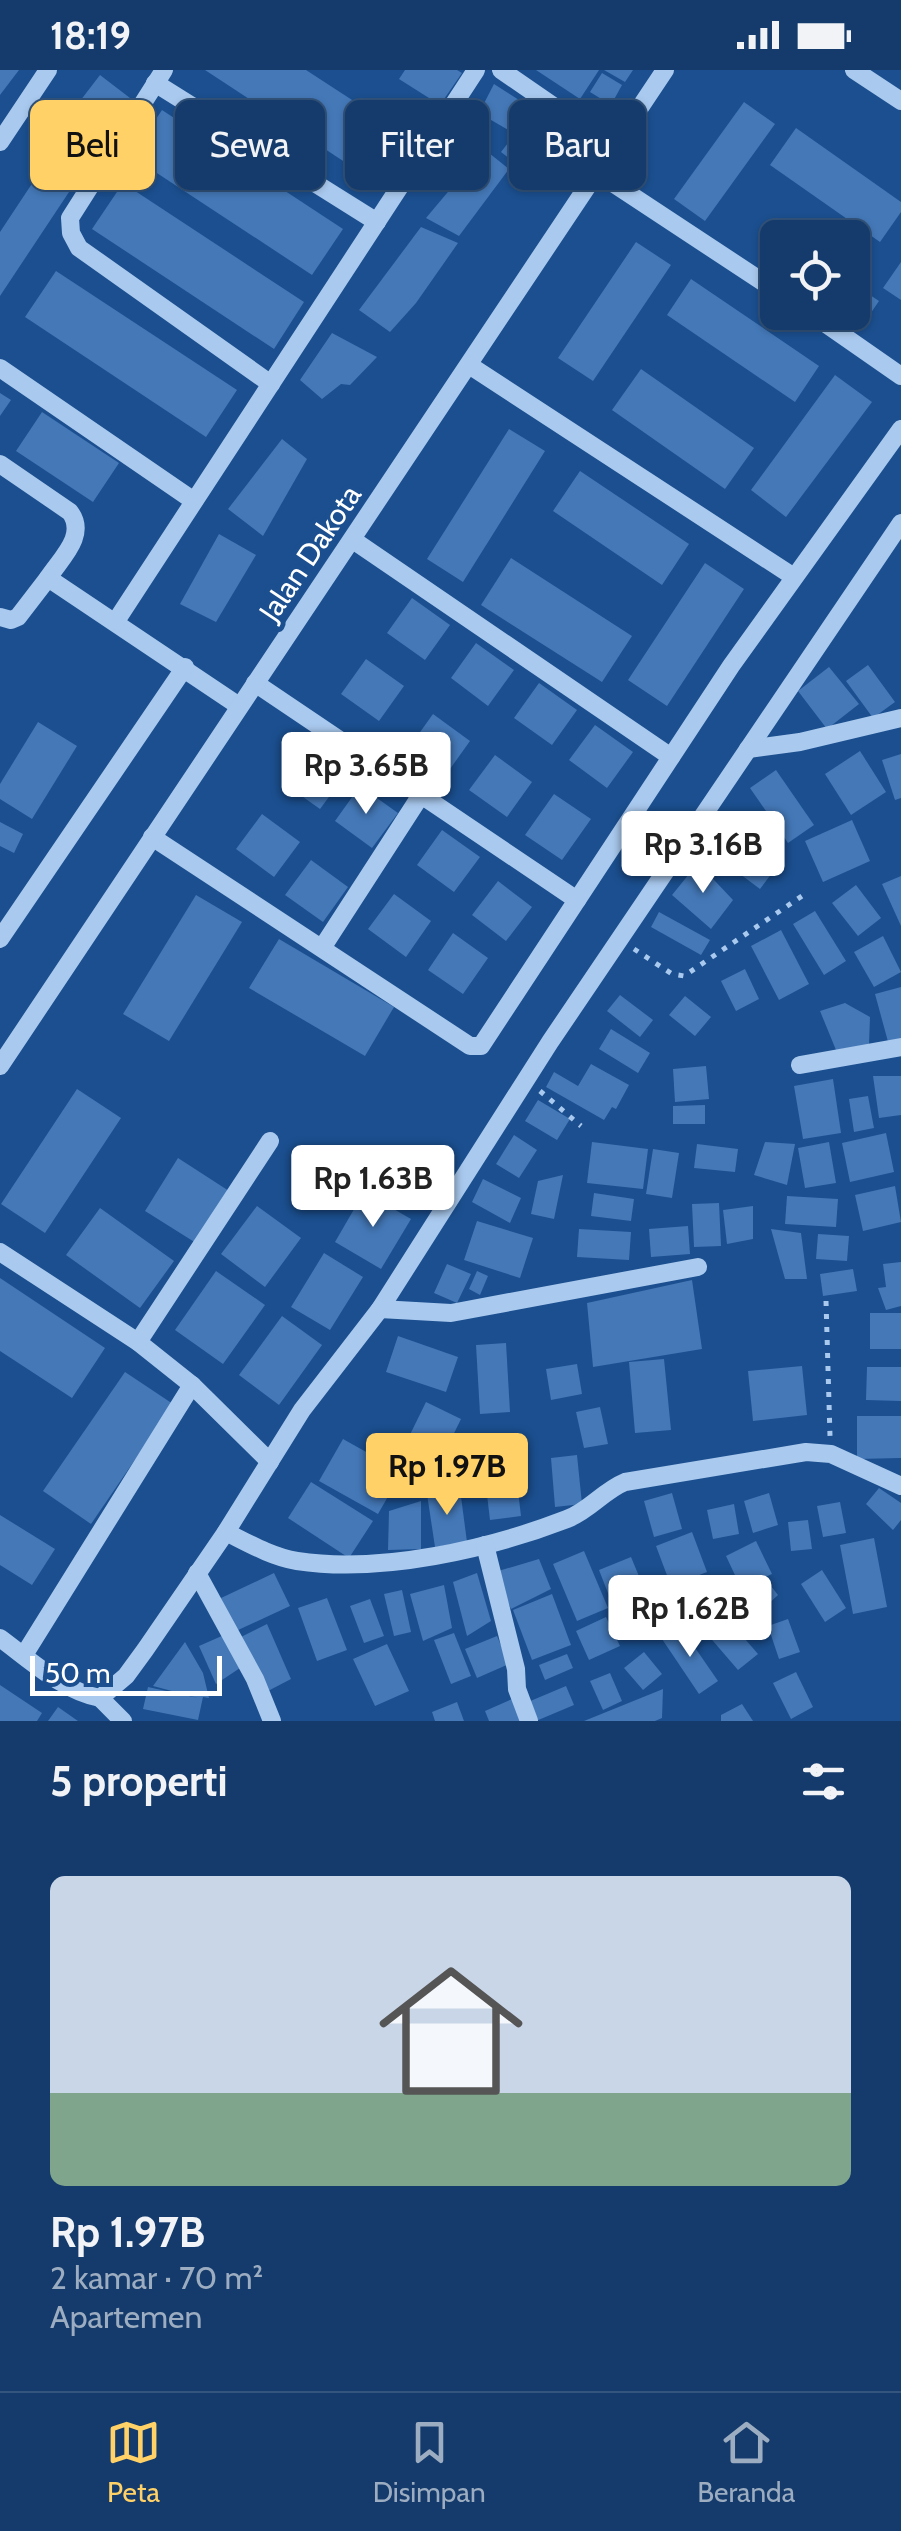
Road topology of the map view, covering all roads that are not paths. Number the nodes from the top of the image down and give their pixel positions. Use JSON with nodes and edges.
{"nodes":[{"id":1,"x":48,"y":70,"type":"edge"},
{"id":2,"x":476,"y":70,"type":"edge"},
{"id":3,"x":502,"y":70,"type":"edge"},
{"id":4,"x":665,"y":70,"type":"edge"},
{"id":5,"x":854,"y":70,"type":"edge"},
{"id":6,"x":160,"y":76,"type":"edge"},
{"id":7,"x":545,"y":100,"type":"edge"},
{"id":8,"x":645,"y":100,"type":"edge"},
{"id":9,"x":901,"y":101,"type":"edge"},
{"id":10,"x":0,"y":142,"type":"edge"},
{"id":11,"x":584,"y":190,"type":"edge"},
{"id":12,"x":623,"y":190,"type":"edge"},
{"id":13,"x":376,"y":222,"type":"junction"},
{"id":14,"x":760,"y":280,"type":"edge"},
{"id":15,"x":835,"y":330,"type":"edge"},
{"id":16,"x":469,"y":365,"type":"junction"},
{"id":17,"x":0,"y":368,"type":"edge"},
{"id":18,"x":901,"y":376,"type":"edge"},
{"id":19,"x":271,"y":384,"type":"junction"},
{"id":20,"x":901,"y":429,"type":"edge"},
{"id":21,"x":0,"y":464,"type":"edge"},
{"id":22,"x":194,"y":501,"type":"junction"},
{"id":23,"x":901,"y":522,"type":"edge"},
{"id":24,"x":353,"y":540,"type":"junction"},
{"id":25,"x":794,"y":577,"type":"junction"},
{"id":26,"x":48,"y":578,"type":"junction"},
{"id":27,"x":0,"y":617,"type":"edge"},
{"id":28,"x":116,"y":621,"type":"junction"},
{"id":29,"x":185,"y":667,"type":"junction"},
{"id":30,"x":255,"y":682,"type":"junction"},
{"id":31,"x":239,"y":706,"type":"junction"},
{"id":32,"x":901,"y":718,"type":"edge"},
{"id":33,"x":748,"y":750,"type":"junction"},
{"id":34,"x":671,"y":757,"type":"junction"},
{"id":35,"x":421,"y":795,"type":"junction"},
{"id":36,"x":152,"y":837,"type":"junction"},
{"id":37,"x":577,"y":900,"type":"junction"},
{"id":38,"x":0,"y":939,"type":"edge"},
{"id":39,"x":322,"y":948,"type":"junction"},
{"id":40,"x":901,"y":1047,"type":"edge"},
{"id":41,"x":800,"y":1065,"type":"dead end"},
{"id":42,"x":0,"y":1066,"type":"edge"},
{"id":43,"x":270,"y":1141,"type":"dead end"},
{"id":44,"x":0,"y":1252,"type":"edge"},
{"id":45,"x":698,"y":1267,"type":"dead end"},
{"id":46,"x":380,"y":1309,"type":"junction"},
{"id":47,"x":138,"y":1342,"type":"junction"},
{"id":48,"x":192,"y":1386,"type":"junction"},
{"id":49,"x":270,"y":1462,"type":"junction"},
{"id":50,"x":901,"y":1486,"type":"edge"},
{"id":51,"x":226,"y":1532,"type":"junction"},
{"id":52,"x":485,"y":1545,"type":"junction"},
{"id":53,"x":197,"y":1573,"type":"junction"},
{"id":54,"x":0,"y":1638,"type":"edge"},
{"id":55,"x":24,"y":1655,"type":"junction"},
{"id":56,"x":100,"y":1698,"type":"junction"},
{"id":57,"x":122,"y":1721,"type":"edge"},
{"id":58,"x":272,"y":1721,"type":"edge"},
{"id":59,"x":529,"y":1721,"type":"edge"}],
"edges":[{"from":1,"to":10,"type":"street"},
{"from":2,"to":13,"type":"street"},
{"from":3,"to":7,"type":"street"},
{"from":4,"to":8,"type":"street","name":"Jalan Dakota"},
{"from":5,"to":9,"type":"street"},
{"from":6,"to":13,"type":"street"},
{"from":6,"to":19,"type":"street"},
{"from":11,"to":16,"type":"street","name":"Jalan Dakota"},
{"from":12,"to":14,"type":"street"},
{"from":13,"to":19,"type":"street"},
{"from":15,"to":18,"type":"street"},
{"from":16,"to":24,"type":"street","name":"Jalan Dakota"},
{"from":16,"to":25,"type":"street"},
{"from":17,"to":22,"type":"street"},
{"from":19,"to":22,"type":"street"},
{"from":20,"to":25,"type":"street"},
{"from":21,"to":26,"type":"street"},
{"from":22,"to":28,"type":"street"},
{"from":23,"to":33,"type":"street"},
{"from":24,"to":30,"type":"street","name":"Jalan Dakota"},
{"from":24,"to":34,"type":"street"},
{"from":25,"to":34,"type":"street"},
{"from":26,"to":27,"type":"street"},
{"from":26,"to":28,"type":"street"},
{"from":28,"to":29,"type":"street"},
{"from":29,"to":31,"type":"street"},
{"from":29,"to":38,"type":"street"},
{"from":30,"to":31,"type":"street","name":"Jalan Dakota"},
{"from":30,"to":35,"type":"street"},
{"from":31,"to":36,"type":"street","name":"Jalan Dakota"},
{"from":32,"to":33,"type":"street"},
{"from":33,"to":46,"type":"street"},
{"from":34,"to":37,"type":"street"},
{"from":35,"to":37,"type":"street"},
{"from":35,"to":39,"type":"street"},
{"from":36,"to":39,"type":"street"},
{"from":36,"to":42,"type":"street","name":"Jalan Dakota"},
{"from":37,"to":39,"type":"street"},
{"from":40,"to":41,"type":"street"},
{"from":43,"to":47,"type":"street"},
{"from":44,"to":47,"type":"street"},
{"from":45,"to":46,"type":"street"},
{"from":46,"to":49,"type":"street"},
{"from":47,"to":48,"type":"street"},
{"from":48,"to":49,"type":"street"},
{"from":48,"to":55,"type":"street"},
{"from":49,"to":51,"type":"street"},
{"from":50,"to":52,"type":"street"},
{"from":51,"to":52,"type":"street"},
{"from":51,"to":53,"type":"street"},
{"from":52,"to":59,"type":"street"},
{"from":53,"to":56,"type":"street"},
{"from":53,"to":58,"type":"street"},
{"from":54,"to":55,"type":"street"},
{"from":55,"to":56,"type":"street"},
{"from":56,"to":57,"type":"street"}]}
